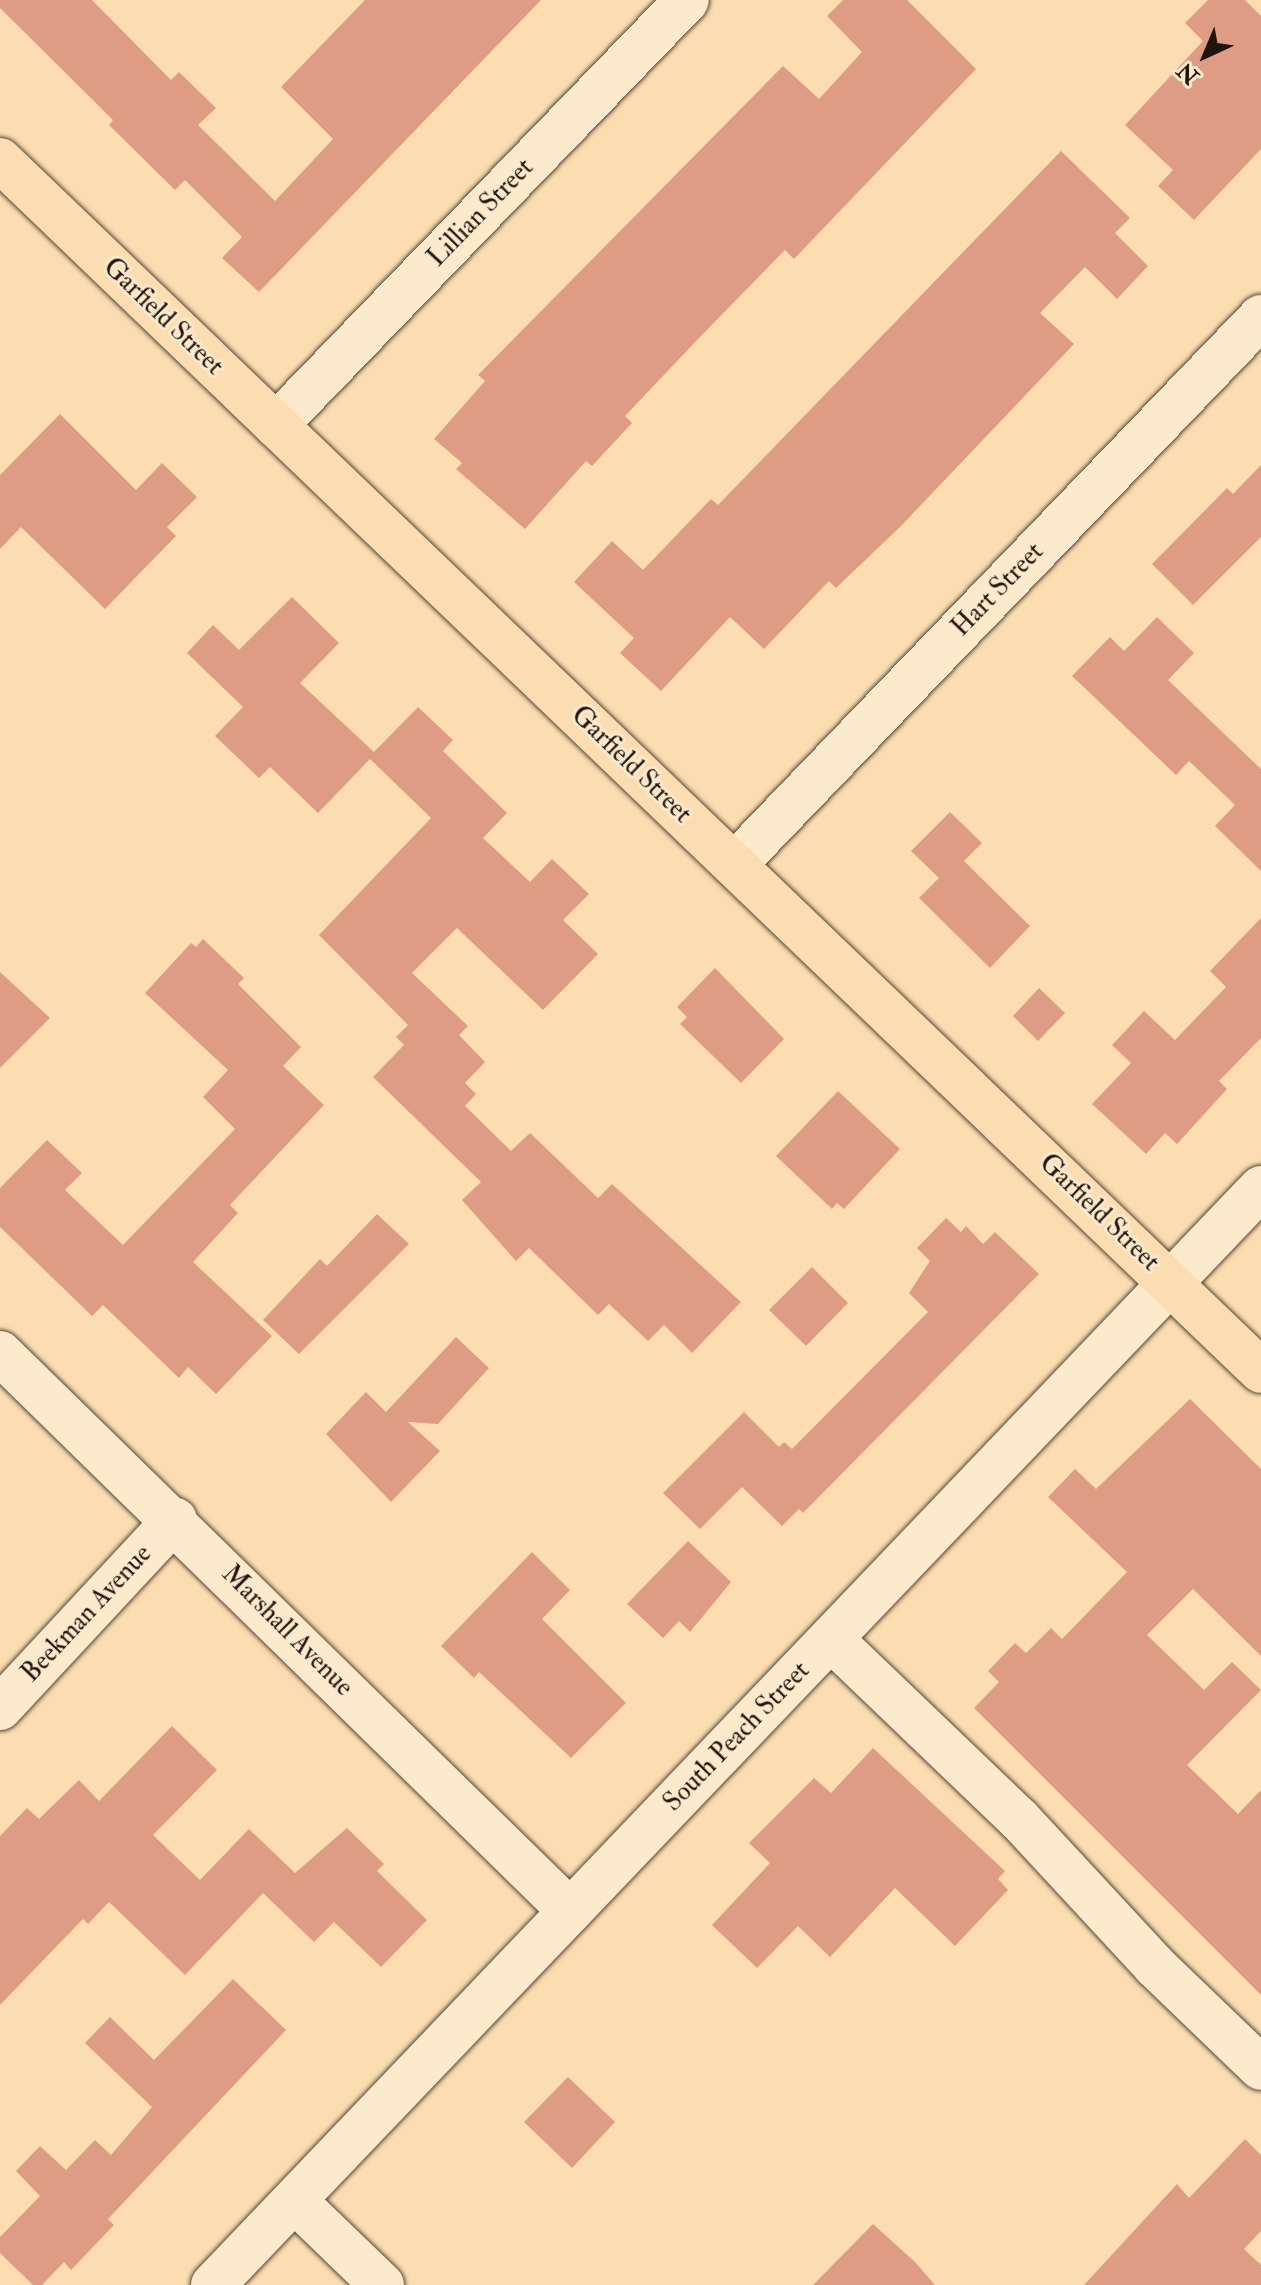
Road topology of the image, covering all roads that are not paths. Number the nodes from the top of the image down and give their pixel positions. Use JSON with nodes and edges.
{"nodes":[{"id":1,"x":687,"y":0,"type":"edge"},
{"id":2,"x":0,"y":160,"type":"edge"},
{"id":3,"x":1261,"y":317,"type":"edge"},
{"id":4,"x":276,"y":425,"type":"junction"},
{"id":5,"x":735,"y":864,"type":"junction"},
{"id":6,"x":1261,"y":1188,"type":"edge"},
{"id":7,"x":1170,"y":1282,"type":"junction"},
{"id":8,"x":0,"y":1353,"type":"edge"},
{"id":9,"x":1261,"y":1371,"type":"edge"},
{"id":10,"x":175,"y":1520,"type":"junction"},
{"id":11,"x":831,"y":1639,"type":"junction"},
{"id":12,"x":0,"y":1708,"type":"edge"},
{"id":13,"x":570,"y":1911,"type":"junction"},
{"id":14,"x":1261,"y":2068,"type":"edge"},
{"id":15,"x":295,"y":2201,"type":"junction"},
{"id":16,"x":213,"y":2285,"type":"edge"},
{"id":17,"x":382,"y":2285,"type":"edge"}],
"edges":[{"from":1,"to":4,"type":"street","name":"Lillian Street"},
{"from":2,"to":4,"type":"main road","name":"Garfield Street"},
{"from":3,"to":5,"type":"street","name":"Hart Street"},
{"from":4,"to":5,"type":"main road","name":"Garfield Street"},
{"from":5,"to":7,"type":"main road","name":"Garfield Street"},
{"from":6,"to":7,"type":"street","name":"South Peach Street"},
{"from":7,"to":9,"type":"main road","name":"Garfield Street"},
{"from":7,"to":11,"type":"street","name":"South Peach Street"},
{"from":8,"to":10,"type":"street","name":"Marshall Avenue"},
{"from":10,"to":12,"type":"street","name":"Beekman Avenue"},
{"from":10,"to":13,"type":"street","name":"Marshall Avenue"},
{"from":11,"to":13,"type":"street","name":"South Peach Street"},
{"from":11,"to":14,"type":"street"},
{"from":13,"to":15,"type":"street","name":"South Peach Street"},
{"from":15,"to":16,"type":"street","name":"South Peach Street"},
{"from":15,"to":17,"type":"street"}]}
